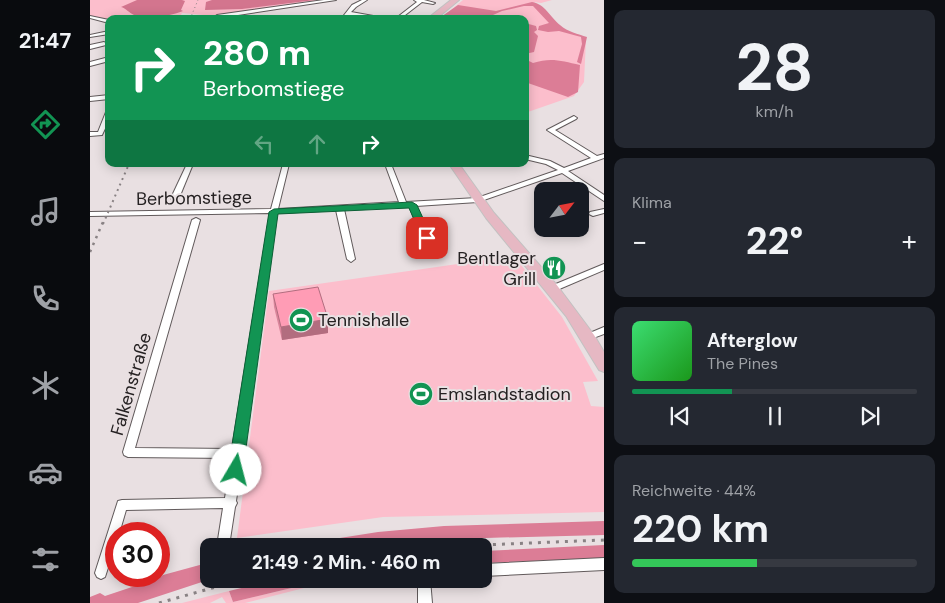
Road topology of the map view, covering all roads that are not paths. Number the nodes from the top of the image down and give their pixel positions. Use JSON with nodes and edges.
{"nodes":[{"id":1,"x":334,"y":0,"type":"edge"},
{"id":2,"x":365,"y":0,"type":"edge"},
{"id":3,"x":413,"y":0,"type":"edge"},
{"id":4,"x":455,"y":0,"type":"edge"},
{"id":5,"x":421,"y":1,"type":"edge"},
{"id":6,"x":433,"y":3,"type":"dead end"},
{"id":7,"x":348,"y":13,"type":"joint"},
{"id":8,"x":224,"y":15,"type":"edge"},
{"id":9,"x":361,"y":15,"type":"edge"},
{"id":10,"x":402,"y":15,"type":"edge"},
{"id":11,"x":435,"y":15,"type":"edge"},
{"id":12,"x":90,"y":18,"type":"edge"},
{"id":13,"x":105,"y":21,"type":"edge"},
{"id":14,"x":105,"y":33,"type":"edge"},
{"id":15,"x":90,"y":36,"type":"edge"},
{"id":16,"x":104,"y":44,"type":"dead end"},
{"id":17,"x":91,"y":46,"type":"edge"},
{"id":18,"x":105,"y":60,"type":"edge"},
{"id":19,"x":90,"y":64,"type":"edge"},
{"id":20,"x":105,"y":97,"type":"edge"},
{"id":21,"x":90,"y":98,"type":"edge"},
{"id":22,"x":574,"y":118,"type":"dead end"},
{"id":23,"x":105,"y":122,"type":"edge"},
{"id":24,"x":90,"y":134,"type":"edge"},
{"id":25,"x":604,"y":156,"type":"edge"},
{"id":26,"x":529,"y":158,"type":"edge"},
{"id":27,"x":595,"y":158,"type":"junction"},
{"id":28,"x":189,"y":167,"type":"edge"},
{"id":29,"x":285,"y":167,"type":"edge"},
{"id":30,"x":389,"y":167,"type":"edge"},
{"id":31,"x":456,"y":167,"type":"edge"},
{"id":32,"x":561,"y":169,"type":"junction"},
{"id":33,"x":175,"y":198,"type":"dead end"},
{"id":34,"x":604,"y":199,"type":"edge"},
{"id":35,"x":478,"y":200,"type":"junction"},
{"id":36,"x":408,"y":205,"type":"junction"},
{"id":37,"x":340,"y":209,"type":"junction"},
{"id":38,"x":604,"y":211,"type":"edge"},
{"id":39,"x":274,"y":212,"type":"junction"},
{"id":40,"x":90,"y":214,"type":"edge"},
{"id":41,"x":593,"y":214,"type":"dead end"},
{"id":42,"x":196,"y":220,"type":"dead end"},
{"id":43,"x":427,"y":238,"type":"dead end"},
{"id":44,"x":350,"y":259,"type":"dead end"},
{"id":45,"x":604,"y":267,"type":"edge"},
{"id":46,"x":554,"y":288,"type":"junction"},
{"id":47,"x":604,"y":330,"type":"edge"},
{"id":48,"x":588,"y":337,"type":"junction"},
{"id":49,"x":604,"y":366,"type":"edge"},
{"id":50,"x":238,"y":454,"type":"junction"},
{"id":51,"x":231,"y":502,"type":"junction"},
{"id":52,"x":225,"y":538,"type":"edge"},
{"id":53,"x":604,"y":564,"type":"edge"},
{"id":54,"x":492,"y":569,"type":"edge"},
{"id":55,"x":101,"y":573,"type":"dead end"},
{"id":56,"x":424,"y":588,"type":"edge"},
{"id":57,"x":425,"y":603,"type":"edge"}],
"edges":[{"from":1,"to":8,"type":"street"},
{"from":2,"to":7,"type":"street"},
{"from":3,"to":5,"type":"street"},
{"from":4,"to":11,"type":"main road"},
{"from":5,"to":6,"type":"street"},
{"from":5,"to":10,"type":"street"},
{"from":7,"to":9,"type":"street"},
{"from":12,"to":13,"type":"street"},
{"from":14,"to":15,"type":"street"},
{"from":16,"to":17,"type":"street"},
{"from":18,"to":19,"type":"street"},
{"from":20,"to":21,"type":"street"},
{"from":22,"to":27,"type":"street"},
{"from":23,"to":24,"type":"street"},
{"from":25,"to":27,"type":"street","name":"Berbomstiege"},
{"from":26,"to":32,"type":"street"},
{"from":27,"to":32,"type":"street","name":"Berbomstiege"},
{"from":28,"to":33,"type":"street"},
{"from":29,"to":39,"type":"street"},
{"from":30,"to":36,"type":"street"},
{"from":31,"to":35,"type":"main road"},
{"from":32,"to":34,"type":"street"},
{"from":32,"to":35,"type":"street","name":"Berbomstiege"},
{"from":35,"to":36,"type":"street","name":"Berbomstiege"},
{"from":35,"to":46,"type":"main road"},
{"from":36,"to":37,"type":"street","name":"Berbomstiege"},
{"from":36,"to":43,"type":"street"},
{"from":37,"to":39,"type":"street","name":"Berbomstiege"},
{"from":37,"to":44,"type":"street"},
{"from":38,"to":41,"type":"street"},
{"from":39,"to":40,"type":"street","name":"Berbomstiege"},
{"from":39,"to":50,"type":"street"},
{"from":42,"to":50,"type":"street","name":"Falkenstraße"},
{"from":45,"to":46,"type":"street"},
{"from":46,"to":48,"type":"main road"},
{"from":47,"to":48,"type":"street"},
{"from":48,"to":49,"type":"main road"},
{"from":50,"to":51,"type":"street"},
{"from":51,"to":52,"type":"street"},
{"from":51,"to":55,"type":"street"},
{"from":53,"to":54,"type":"street"},
{"from":56,"to":57,"type":"street"}]}
